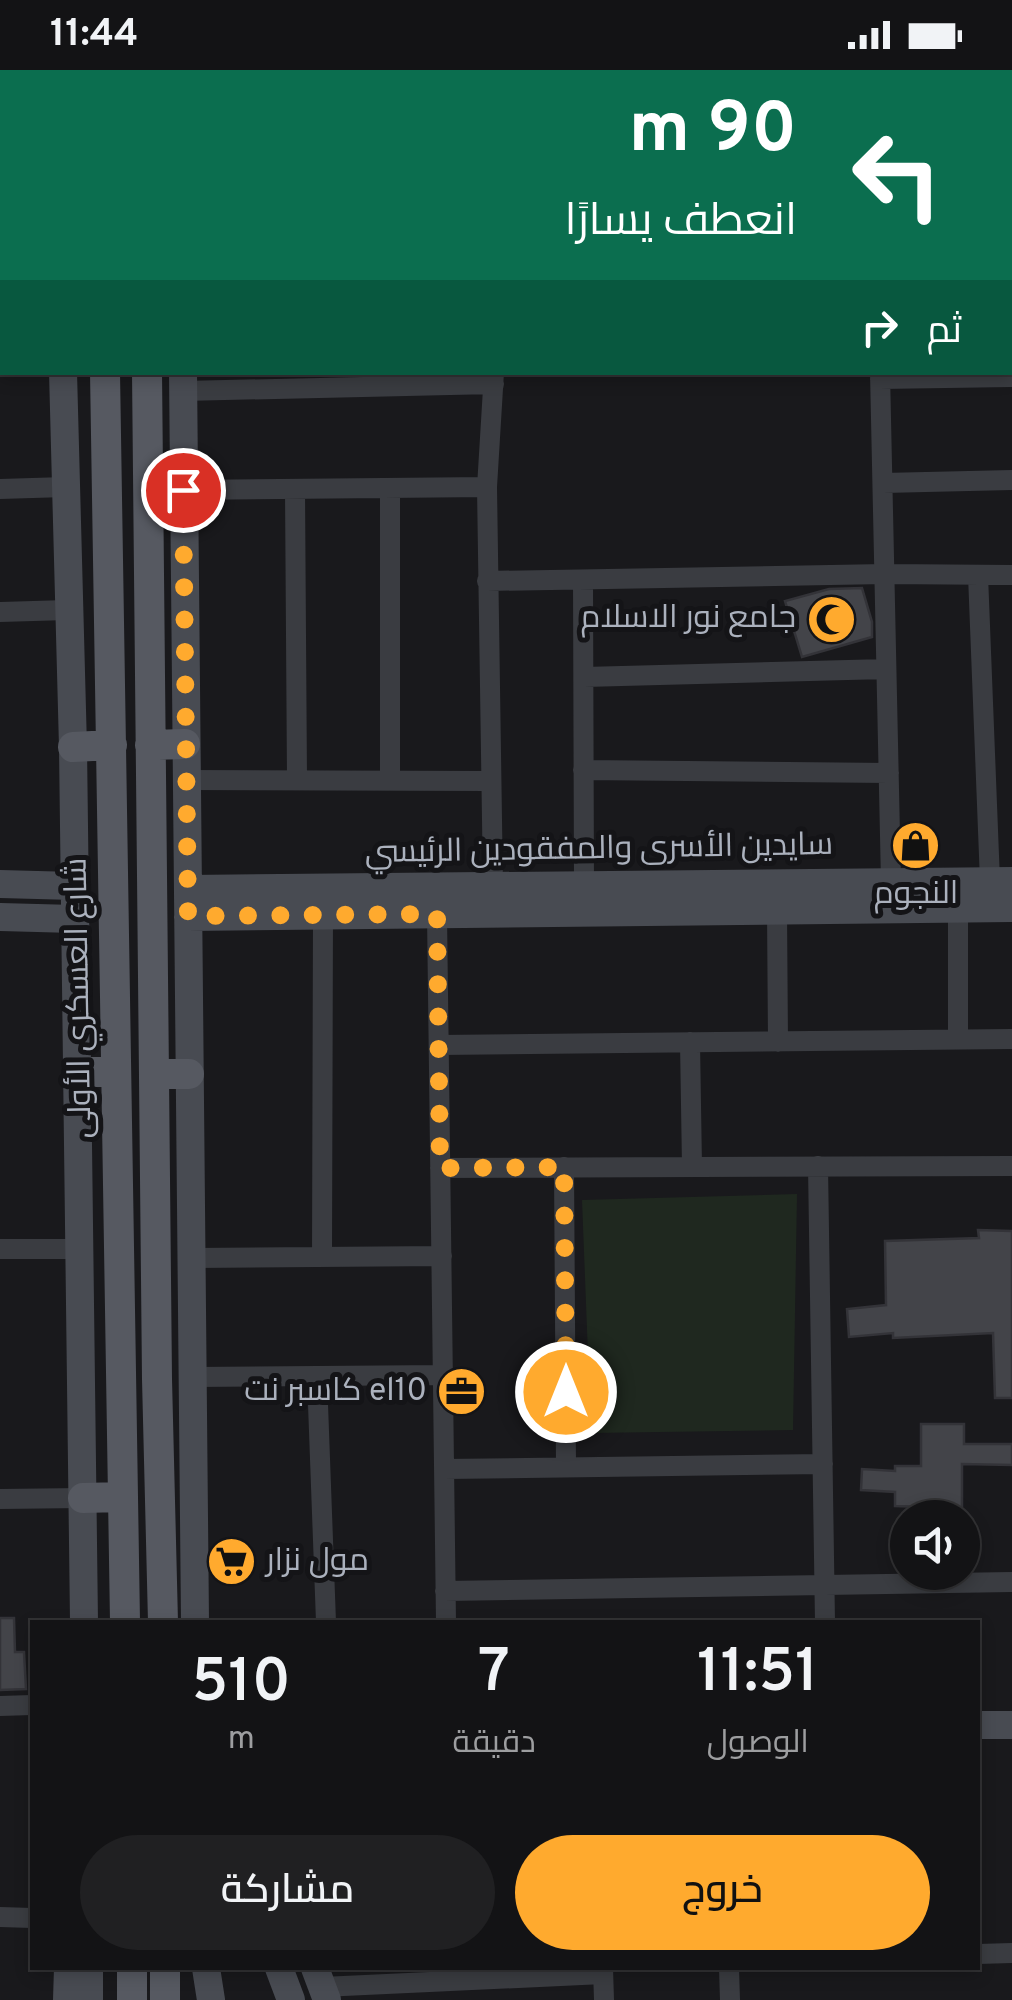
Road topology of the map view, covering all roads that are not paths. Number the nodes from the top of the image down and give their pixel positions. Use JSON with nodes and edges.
{"nodes":[{"id":1,"x":63,"y":375,"type":"edge"},
{"id":2,"x":105,"y":375,"type":"edge"},
{"id":3,"x":147,"y":375,"type":"edge"},
{"id":4,"x":984,"y":375,"type":"edge"},
{"id":5,"x":880,"y":376,"type":"edge"},
{"id":6,"x":1012,"y":377,"type":"edge"},
{"id":7,"x":494,"y":378,"type":"edge"},
{"id":8,"x":388,"y":380,"type":"edge"},
{"id":9,"x":292,"y":381,"type":"edge"},
{"id":10,"x":183,"y":382,"type":"edge"},
{"id":11,"x":1012,"y":480,"type":"edge"},
{"id":12,"x":882,"y":483,"type":"junction"},
{"id":13,"x":487,"y":486,"type":"junction"},
{"id":14,"x":65,"y":487,"type":"junction"},
{"id":15,"x":390,"y":488,"type":"junction"},
{"id":16,"x":0,"y":489,"type":"edge"},
{"id":17,"x":183,"y":490,"type":"junction"},
{"id":18,"x":295,"y":490,"type":"junction"},
{"id":19,"x":884,"y":574,"type":"junction"},
{"id":20,"x":978,"y":575,"type":"junction"},
{"id":21,"x":1012,"y":575,"type":"edge"},
{"id":22,"x":583,"y":580,"type":"junction"},
{"id":23,"x":488,"y":582,"type":"junction"},
{"id":24,"x":68,"y":610,"type":"junction"},
{"id":25,"x":0,"y":612,"type":"edge"},
{"id":26,"x":886,"y":669,"type":"junction"},
{"id":27,"x":584,"y":678,"type":"junction"},
{"id":28,"x":185,"y":744,"type":"junction"},
{"id":29,"x":150,"y":745,"type":"junction"},
{"id":30,"x":112,"y":746,"type":"junction"},
{"id":31,"x":73,"y":747,"type":"junction"},
{"id":32,"x":583,"y":770,"type":"junction"},
{"id":33,"x":888,"y":773,"type":"junction"},
{"id":34,"x":296,"y":779,"type":"junction"},
{"id":35,"x":390,"y":779,"type":"junction"},
{"id":36,"x":186,"y":780,"type":"junction"},
{"id":37,"x":490,"y":781,"type":"junction"},
{"id":38,"x":1001,"y":881,"type":"edge"},
{"id":39,"x":891,"y":882,"type":"junction"},
{"id":40,"x":0,"y":884,"type":"edge"},
{"id":41,"x":74,"y":886,"type":"junction"},
{"id":42,"x":114,"y":886,"type":"junction"},
{"id":43,"x":151,"y":886,"type":"junction"},
{"id":44,"x":493,"y":886,"type":"junction"},
{"id":45,"x":584,"y":886,"type":"junction"},
{"id":46,"x":188,"y":903,"type":"junction"},
{"id":47,"x":1012,"y":908,"type":"edge"},
{"id":48,"x":958,"y":909,"type":"junction"},
{"id":49,"x":777,"y":910,"type":"junction"},
{"id":50,"x":437,"y":914,"type":"junction"},
{"id":51,"x":323,"y":915,"type":"junction"},
{"id":52,"x":0,"y":918,"type":"edge"},
{"id":53,"x":74,"y":919,"type":"junction"},
{"id":54,"x":114,"y":922,"type":"junction"},
{"id":55,"x":152,"y":923,"type":"junction"},
{"id":56,"x":1012,"y":1039,"type":"edge"},
{"id":57,"x":958,"y":1040,"type":"junction"},
{"id":58,"x":690,"y":1042,"type":"junction"},
{"id":59,"x":778,"y":1042,"type":"junction"},
{"id":60,"x":439,"y":1045,"type":"junction"},
{"id":61,"x":78,"y":1072,"type":"junction"},
{"id":62,"x":115,"y":1072,"type":"junction"},
{"id":63,"x":154,"y":1074,"type":"junction"},
{"id":64,"x":189,"y":1074,"type":"junction"},
{"id":65,"x":818,"y":1166,"type":"junction"},
{"id":66,"x":1012,"y":1166,"type":"edge"},
{"id":67,"x":564,"y":1167,"type":"junction"},
{"id":68,"x":692,"y":1167,"type":"junction"},
{"id":69,"x":440,"y":1168,"type":"junction"},
{"id":70,"x":0,"y":1249,"type":"edge"},
{"id":71,"x":79,"y":1249,"type":"junction"},
{"id":72,"x":442,"y":1256,"type":"junction"},
{"id":73,"x":322,"y":1257,"type":"junction"},
{"id":74,"x":194,"y":1258,"type":"junction"},
{"id":75,"x":443,"y":1375,"type":"junction"},
{"id":76,"x":194,"y":1377,"type":"junction"},
{"id":77,"x":317,"y":1377,"type":"junction"},
{"id":78,"x":822,"y":1464,"type":"junction"},
{"id":79,"x":566,"y":1467,"type":"junction"},
{"id":80,"x":444,"y":1469,"type":"junction"},
{"id":81,"x":122,"y":1497,"type":"junction"},
{"id":82,"x":83,"y":1498,"type":"junction"},
{"id":83,"x":0,"y":1499,"type":"edge"},
{"id":84,"x":1012,"y":1582,"type":"edge"},
{"id":85,"x":824,"y":1585,"type":"junction"},
{"id":86,"x":446,"y":1591,"type":"junction"},
{"id":87,"x":84,"y":1620,"type":"edge"},
{"id":88,"x":125,"y":1620,"type":"edge"},
{"id":89,"x":162,"y":1620,"type":"edge"},
{"id":90,"x":195,"y":1620,"type":"edge"},
{"id":91,"x":326,"y":1620,"type":"edge"},
{"id":92,"x":446,"y":1620,"type":"edge"},
{"id":93,"x":825,"y":1620,"type":"edge"},
{"id":94,"x":30,"y":1705,"type":"edge"},
{"id":95,"x":0,"y":1706,"type":"edge"},
{"id":96,"x":1012,"y":1725,"type":"edge"},
{"id":97,"x":980,"y":1726,"type":"edge"},
{"id":98,"x":0,"y":1917,"type":"edge"},
{"id":99,"x":30,"y":1918,"type":"edge"},
{"id":100,"x":1012,"y":1953,"type":"edge"},
{"id":101,"x":980,"y":1954,"type":"edge"},
{"id":102,"x":68,"y":1970,"type":"edge"},
{"id":103,"x":90,"y":1970,"type":"edge"},
{"id":104,"x":132,"y":1970,"type":"edge"},
{"id":105,"x":165,"y":1970,"type":"edge"},
{"id":106,"x":206,"y":1970,"type":"edge"},
{"id":107,"x":281,"y":1970,"type":"edge"},
{"id":108,"x":729,"y":1970,"type":"edge"},
{"id":109,"x":603,"y":1971,"type":"edge"},
{"id":110,"x":321,"y":1985,"type":"edge"},
{"id":111,"x":67,"y":2000,"type":"edge"},
{"id":112,"x":88,"y":2000,"type":"edge"},
{"id":113,"x":132,"y":2000,"type":"edge"},
{"id":114,"x":165,"y":2000,"type":"edge"},
{"id":115,"x":211,"y":2000,"type":"edge"},
{"id":116,"x":291,"y":2000,"type":"edge"},
{"id":117,"x":604,"y":2000,"type":"edge"},
{"id":118,"x":730,"y":2000,"type":"edge"}],
"edges":[{"from":1,"to":14,"type":"street"},
{"from":2,"to":30,"type":"main road","name":"شارع العسكري الأولى"},
{"from":3,"to":29,"type":"main road"},
{"from":4,"to":5,"type":"street"},
{"from":4,"to":6,"type":"street"},
{"from":5,"to":12,"type":"street"},
{"from":7,"to":8,"type":"street"},
{"from":7,"to":13,"type":"street"},
{"from":8,"to":9,"type":"street"},
{"from":9,"to":10,"type":"street"},
{"from":10,"to":17,"type":"street"},
{"from":11,"to":12,"type":"street"},
{"from":12,"to":19,"type":"street"},
{"from":13,"to":15,"type":"street"},
{"from":13,"to":23,"type":"street"},
{"from":14,"to":16,"type":"street"},
{"from":14,"to":24,"type":"street"},
{"from":15,"to":18,"type":"street"},
{"from":15,"to":35,"type":"street"},
{"from":17,"to":18,"type":"street"},
{"from":17,"to":28,"type":"street"},
{"from":18,"to":34,"type":"street"},
{"from":19,"to":20,"type":"street"},
{"from":19,"to":22,"type":"street"},
{"from":19,"to":26,"type":"street"},
{"from":20,"to":21,"type":"street"},
{"from":20,"to":38,"type":"street"},
{"from":22,"to":23,"type":"street"},
{"from":22,"to":27,"type":"street"},
{"from":23,"to":37,"type":"street"},
{"from":24,"to":25,"type":"street"},
{"from":24,"to":31,"type":"street"},
{"from":26,"to":27,"type":"street"},
{"from":26,"to":33,"type":"street"},
{"from":27,"to":32,"type":"street"},
{"from":28,"to":29,"type":"main road"},
{"from":28,"to":36,"type":"street"},
{"from":29,"to":43,"type":"main road"},
{"from":30,"to":31,"type":"main road"},
{"from":30,"to":42,"type":"main road","name":"شارع العسكري الأولى"},
{"from":31,"to":41,"type":"street"},
{"from":32,"to":33,"type":"street"},
{"from":32,"to":45,"type":"street"},
{"from":33,"to":39,"type":"street"},
{"from":34,"to":35,"type":"street"},
{"from":34,"to":36,"type":"street"},
{"from":35,"to":37,"type":"street"},
{"from":36,"to":46,"type":"street"},
{"from":37,"to":44,"type":"street"},
{"from":38,"to":39,"type":"street","name":"سايدين الأسرى والمفقودين الرئيسي"},
{"from":39,"to":45,"type":"street","name":"سايدين الأسرى والمفقودين الرئيسي"},
{"from":40,"to":41,"type":"street"},
{"from":41,"to":53,"type":"street"},
{"from":42,"to":43,"type":"main road"},
{"from":42,"to":54,"type":"main road","name":"شارع العسكري الأولى"},
{"from":43,"to":55,"type":"main road"},
{"from":44,"to":45,"type":"street","name":"سايدين الأسرى والمفقودين الرئيسي"},
{"from":44,"to":46,"type":"street","name":"سايدين الأسرى والمفقودين الرئيسي"},
{"from":46,"to":51,"type":"street"},
{"from":46,"to":64,"type":"street"},
{"from":47,"to":48,"type":"street"},
{"from":48,"to":49,"type":"street"},
{"from":48,"to":57,"type":"street"},
{"from":49,"to":50,"type":"street"},
{"from":49,"to":59,"type":"street"},
{"from":50,"to":51,"type":"street"},
{"from":50,"to":60,"type":"street"},
{"from":51,"to":73,"type":"street"},
{"from":52,"to":53,"type":"street"},
{"from":53,"to":61,"type":"street"},
{"from":54,"to":55,"type":"main road"},
{"from":54,"to":62,"type":"main road","name":"شارع العسكري الأولى"},
{"from":55,"to":63,"type":"main road"},
{"from":56,"to":57,"type":"street"},
{"from":57,"to":59,"type":"street"},
{"from":58,"to":59,"type":"street"},
{"from":58,"to":60,"type":"street"},
{"from":58,"to":68,"type":"street"},
{"from":60,"to":69,"type":"street"},
{"from":61,"to":62,"type":"main road"},
{"from":61,"to":71,"type":"street"},
{"from":62,"to":81,"type":"main road","name":"شارع العسكري الأولى"},
{"from":63,"to":64,"type":"main road"},
{"from":63,"to":89,"type":"main road"},
{"from":64,"to":74,"type":"street"},
{"from":65,"to":66,"type":"street"},
{"from":65,"to":68,"type":"street"},
{"from":65,"to":78,"type":"street"},
{"from":67,"to":68,"type":"street"},
{"from":67,"to":69,"type":"street"},
{"from":67,"to":79,"type":"street"},
{"from":69,"to":72,"type":"street"},
{"from":70,"to":71,"type":"street"},
{"from":71,"to":82,"type":"street"},
{"from":72,"to":73,"type":"street"},
{"from":72,"to":75,"type":"street"},
{"from":73,"to":74,"type":"street"},
{"from":74,"to":76,"type":"street"},
{"from":75,"to":77,"type":"street"},
{"from":75,"to":80,"type":"street"},
{"from":76,"to":77,"type":"street"},
{"from":76,"to":90,"type":"street"},
{"from":77,"to":91,"type":"street"},
{"from":78,"to":79,"type":"street"},
{"from":78,"to":85,"type":"street"},
{"from":79,"to":80,"type":"street"},
{"from":80,"to":86,"type":"street"},
{"from":81,"to":82,"type":"main road"},
{"from":81,"to":88,"type":"main road","name":"شارع العسكري الأولى"},
{"from":82,"to":83,"type":"street"},
{"from":82,"to":87,"type":"street"},
{"from":84,"to":85,"type":"street"},
{"from":85,"to":86,"type":"street"},
{"from":85,"to":93,"type":"street"},
{"from":86,"to":92,"type":"street"},
{"from":94,"to":95,"type":"street"},
{"from":96,"to":97,"type":"street"},
{"from":98,"to":99,"type":"street"},
{"from":100,"to":101,"type":"street"},
{"from":102,"to":111,"type":"street"},
{"from":103,"to":112,"type":"street"},
{"from":104,"to":113,"type":"main road"},
{"from":105,"to":114,"type":"main road"},
{"from":106,"to":115,"type":"street"},
{"from":107,"to":116,"type":"street"},
{"from":108,"to":118,"type":"street"},
{"from":109,"to":110,"type":"street"},
{"from":109,"to":117,"type":"street"}]}
